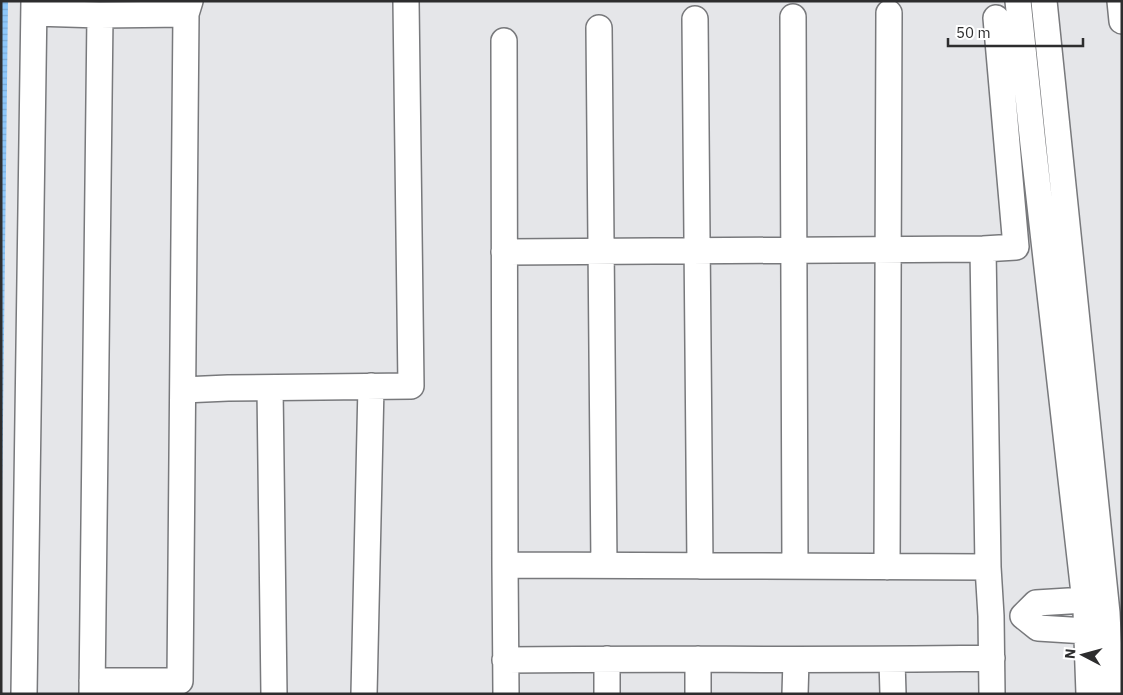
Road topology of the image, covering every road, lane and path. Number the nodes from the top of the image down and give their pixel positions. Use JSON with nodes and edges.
{"nodes":[{"id":1,"x":406,"y":1,"type":"edge"},
{"id":2,"x":1018,"y":1,"type":"edge"},
{"id":3,"x":1044,"y":1,"type":"edge"},
{"id":4,"x":1120,"y":1,"type":"edge"},
{"id":5,"x":34,"y":7,"type":"edge"},
{"id":6,"x":188,"y":8,"type":"edge"},
{"id":7,"x":889,"y":13,"type":"dead end"},
{"id":8,"x":100,"y":15,"type":"junction"},
{"id":9,"x":793,"y":17,"type":"dead end"},
{"id":10,"x":996,"y":18,"type":"dead end"},
{"id":11,"x":695,"y":19,"type":"dead end"},
{"id":12,"x":1122,"y":21,"type":"edge"},
{"id":13,"x":599,"y":28,"type":"dead end"},
{"id":14,"x":504,"y":41,"type":"dead end"},
{"id":15,"x":888,"y":249,"type":"junction"},
{"id":16,"x":983,"y":249,"type":"junction"},
{"id":17,"x":794,"y":250,"type":"junction"},
{"id":18,"x":697,"y":251,"type":"junction"},
{"id":19,"x":504,"y":252,"type":"junction"},
{"id":20,"x":601,"y":252,"type":"junction"},
{"id":21,"x":371,"y":386,"type":"junction"},
{"id":22,"x":270,"y":388,"type":"junction"},
{"id":23,"x":182,"y":390,"type":"junction"},
{"id":24,"x":505,"y":565,"type":"junction"},
{"id":25,"x":604,"y":565,"type":"junction"},
{"id":26,"x":700,"y":566,"type":"junction"},
{"id":27,"x":795,"y":566,"type":"junction"},
{"id":28,"x":887,"y":566,"type":"junction"},
{"id":29,"x":988,"y":567,"type":"junction"},
{"id":30,"x":1085,"y":600,"type":"junction"},
{"id":31,"x":991,"y":616,"type":"junction"},
{"id":32,"x":1023,"y":616,"type":"junction"},
{"id":33,"x":1086,"y":631,"type":"junction"},
{"id":34,"x":992,"y":658,"type":"junction"},
{"id":35,"x":607,"y":659,"type":"junction"},
{"id":36,"x":698,"y":659,"type":"junction"},
{"id":37,"x":505,"y":660,"type":"junction"},
{"id":38,"x":796,"y":660,"type":"junction"},
{"id":39,"x":892,"y":660,"type":"junction"},
{"id":40,"x":92,"y":688,"type":"edge"},
{"id":41,"x":24,"y":694,"type":"edge"},
{"id":42,"x":274,"y":694,"type":"edge"},
{"id":43,"x":364,"y":694,"type":"edge"},
{"id":44,"x":506,"y":694,"type":"edge"},
{"id":45,"x":608,"y":694,"type":"edge"},
{"id":46,"x":698,"y":694,"type":"edge"},
{"id":47,"x":796,"y":694,"type":"edge"},
{"id":48,"x":893,"y":694,"type":"edge"},
{"id":49,"x":992,"y":694,"type":"edge"},
{"id":50,"x":1089,"y":694,"type":"edge"},
{"id":51,"x":1111,"y":694,"type":"edge"}],
"edges":[{"from":1,"to":21,"type":"street"},
{"from":2,"to":30,"type":"street"},
{"from":3,"to":51,"type":"street"},
{"from":4,"to":12,"type":"street"},
{"from":5,"to":8,"type":"street"},
{"from":5,"to":41,"type":"street"},
{"from":6,"to":8,"type":"street"},
{"from":6,"to":23,"type":"street"},
{"from":7,"to":15,"type":"street"},
{"from":8,"to":40,"type":"street"},
{"from":9,"to":17,"type":"street"},
{"from":10,"to":16,"type":"street"},
{"from":11,"to":18,"type":"street"},
{"from":13,"to":20,"type":"street"},
{"from":14,"to":19,"type":"street"},
{"from":15,"to":16,"type":"street"},
{"from":15,"to":17,"type":"street"},
{"from":15,"to":28,"type":"street"},
{"from":16,"to":29,"type":"street"},
{"from":17,"to":18,"type":"street"},
{"from":17,"to":27,"type":"street"},
{"from":18,"to":20,"type":"street"},
{"from":18,"to":26,"type":"street"},
{"from":19,"to":20,"type":"street"},
{"from":19,"to":24,"type":"street"},
{"from":20,"to":25,"type":"street"},
{"from":21,"to":22,"type":"street"},
{"from":21,"to":43,"type":"street"},
{"from":22,"to":23,"type":"street"},
{"from":22,"to":42,"type":"street"},
{"from":23,"to":40,"type":"street"},
{"from":24,"to":25,"type":"street"},
{"from":24,"to":37,"type":"street"},
{"from":25,"to":26,"type":"street"},
{"from":26,"to":27,"type":"street"},
{"from":27,"to":28,"type":"street"},
{"from":28,"to":29,"type":"street"},
{"from":29,"to":31,"type":"street"},
{"from":30,"to":32,"type":"street"},
{"from":30,"to":33,"type":"street"},
{"from":31,"to":32,"type":"street"},
{"from":31,"to":34,"type":"street"},
{"from":32,"to":33,"type":"street"},
{"from":33,"to":50,"type":"street"},
{"from":34,"to":39,"type":"street"},
{"from":34,"to":49,"type":"street"},
{"from":35,"to":36,"type":"street"},
{"from":35,"to":37,"type":"street"},
{"from":35,"to":45,"type":"street"},
{"from":36,"to":38,"type":"street"},
{"from":36,"to":46,"type":"street"},
{"from":37,"to":44,"type":"street"},
{"from":38,"to":39,"type":"street"},
{"from":38,"to":47,"type":"street"},
{"from":39,"to":48,"type":"street"}]}
